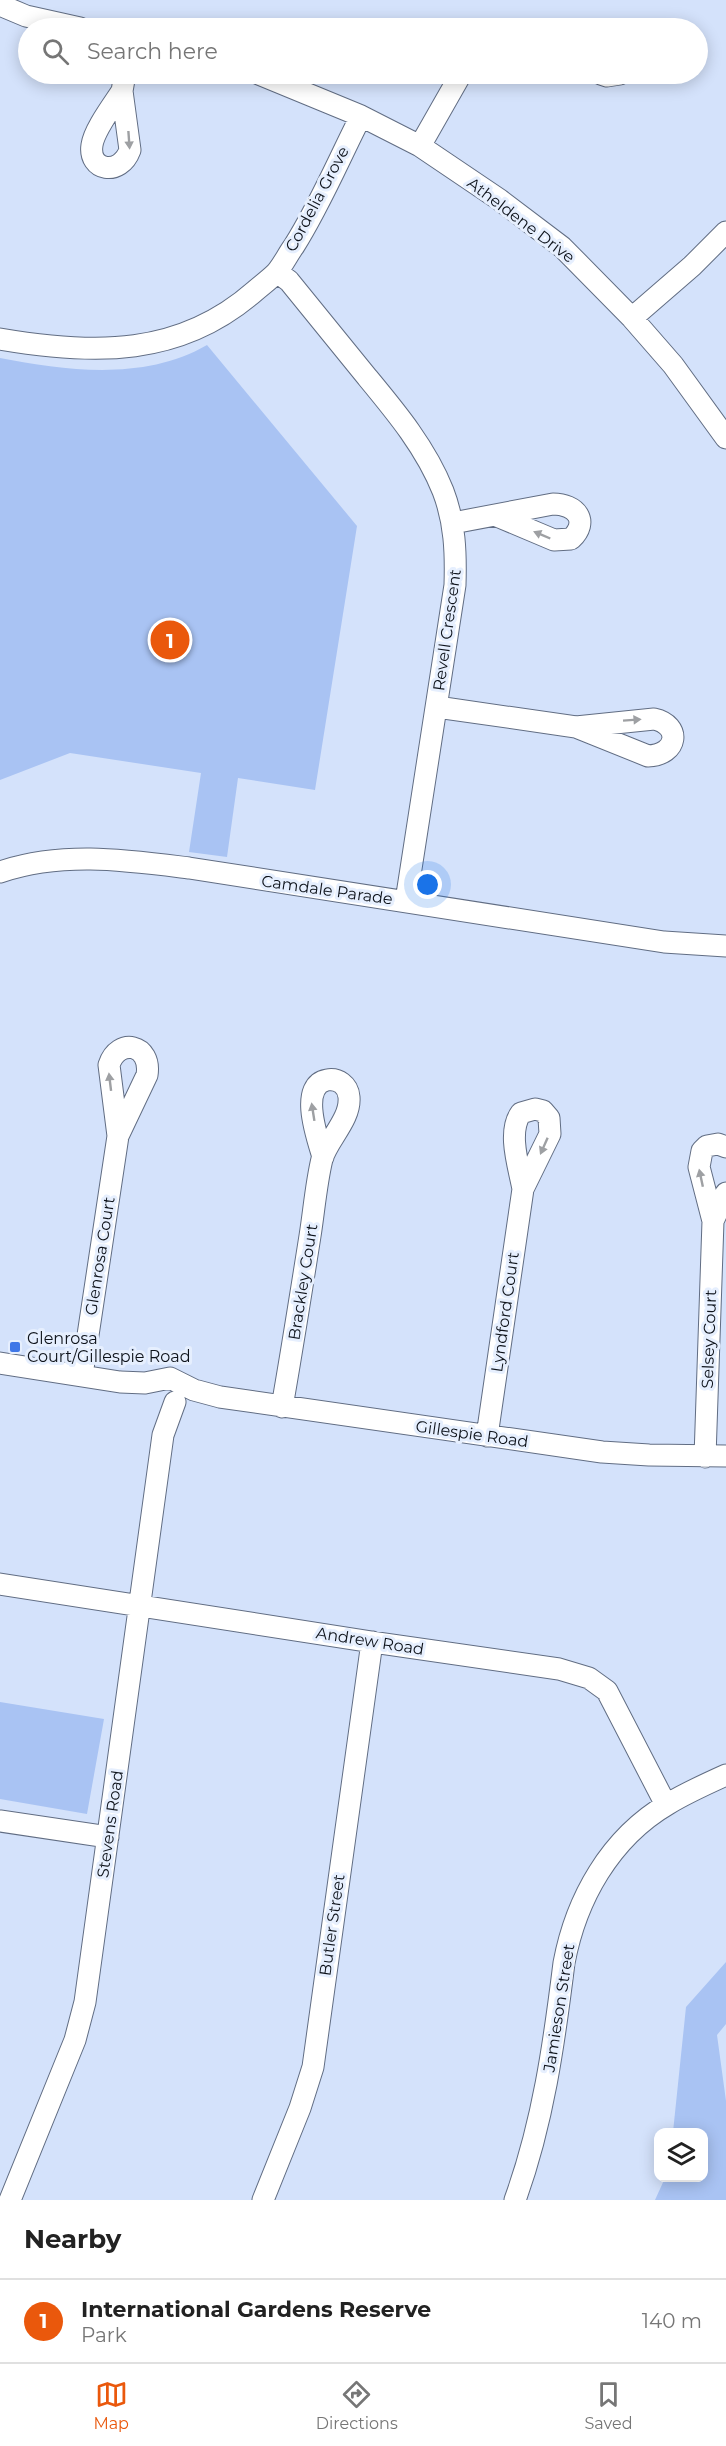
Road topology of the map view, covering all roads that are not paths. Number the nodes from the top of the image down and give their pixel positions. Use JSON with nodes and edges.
{"nodes":[{"id":1,"x":0,"y":5,"type":"edge"},
{"id":2,"x":35,"y":18,"type":"edge"},
{"id":3,"x":283,"y":84,"type":"edge"},
{"id":4,"x":455,"y":84,"type":"edge"},
{"id":5,"x":361,"y":116,"type":"junction"},
{"id":6,"x":420,"y":147,"type":"junction"},
{"id":7,"x":726,"y":232,"type":"edge"},
{"id":8,"x":277,"y":272,"type":"junction"},
{"id":9,"x":632,"y":318,"type":"junction"},
{"id":10,"x":0,"y":339,"type":"edge"},
{"id":11,"x":726,"y":438,"type":"edge"},
{"id":12,"x":497,"y":516,"type":"dead end"},
{"id":13,"x":453,"y":523,"type":"junction"},
{"id":14,"x":437,"y":707,"type":"junction"},
{"id":15,"x":576,"y":727,"type":"dead end"},
{"id":16,"x":0,"y":872,"type":"edge"},
{"id":17,"x":406,"y":901,"type":"junction"},
{"id":18,"x":726,"y":946,"type":"edge"},
{"id":19,"x":118,"y":1136,"type":"dead end"},
{"id":20,"x":726,"y":1147,"type":"edge"},
{"id":21,"x":323,"y":1157,"type":"dead end"},
{"id":22,"x":523,"y":1189,"type":"dead end"},
{"id":23,"x":726,"y":1193,"type":"edge"},
{"id":24,"x":713,"y":1221,"type":"junction"},
{"id":25,"x":0,"y":1363,"type":"edge"},
{"id":26,"x":82,"y":1375,"type":"junction"},
{"id":27,"x":169,"y":1394,"type":"junction"},
{"id":28,"x":282,"y":1407,"type":"junction"},
{"id":29,"x":487,"y":1436,"type":"junction"},
{"id":30,"x":726,"y":1456,"type":"edge"},
{"id":31,"x":705,"y":1457,"type":"junction"},
{"id":32,"x":0,"y":1584,"type":"edge"},
{"id":33,"x":140,"y":1605,"type":"junction"},
{"id":34,"x":372,"y":1642,"type":"junction"},
{"id":35,"x":726,"y":1775,"type":"edge"},
{"id":36,"x":666,"y":1805,"type":"junction"},
{"id":37,"x":0,"y":1821,"type":"edge"},
{"id":38,"x":108,"y":1837,"type":"junction"},
{"id":39,"x":10,"y":2200,"type":"edge"},
{"id":40,"x":263,"y":2200,"type":"edge"},
{"id":41,"x":515,"y":2200,"type":"edge"}],
"edges":[{"from":1,"to":2,"type":"street"},
{"from":3,"to":5,"type":"street","name":"Atheldene Drive"},
{"from":4,"to":6,"type":"street"},
{"from":5,"to":6,"type":"street","name":"Atheldene Drive"},
{"from":5,"to":8,"type":"street","name":"Cordelia Grove"},
{"from":6,"to":9,"type":"street","name":"Atheldene Drive"},
{"from":7,"to":9,"type":"street"},
{"from":8,"to":10,"type":"street","name":"Cordelia Grove"},
{"from":8,"to":13,"type":"street","name":"Revell Crescent"},
{"from":9,"to":11,"type":"street","name":"Atheldene Drive"},
{"from":12,"to":13,"type":"street"},
{"from":13,"to":14,"type":"street","name":"Revell Crescent"},
{"from":14,"to":15,"type":"street"},
{"from":14,"to":17,"type":"street","name":"Revell Crescent"},
{"from":16,"to":17,"type":"street","name":"Camdale Parade"},
{"from":17,"to":18,"type":"street","name":"Camdale Parade"},
{"from":19,"to":26,"type":"street","name":"Glenrosa Court"},
{"from":24,"to":20,"type":"street","name":"Selsey Court","one_way":true},
{"from":21,"to":28,"type":"street","name":"Brackley Court"},
{"from":22,"to":29,"type":"street","name":"Lyndford Court"},
{"from":23,"to":24,"type":"street","name":"Selsey Court"},
{"from":24,"to":31,"type":"street","name":"Selsey Court"},
{"from":25,"to":26,"type":"street","name":"Gillespie Road"},
{"from":26,"to":27,"type":"street","name":"Gillespie Road"},
{"from":27,"to":28,"type":"street","name":"Gillespie Road"},
{"from":27,"to":33,"type":"street","name":"Stevens Road"},
{"from":28,"to":29,"type":"street","name":"Gillespie Road"},
{"from":29,"to":31,"type":"street","name":"Gillespie Road"},
{"from":30,"to":31,"type":"street","name":"Gillespie Road"},
{"from":32,"to":33,"type":"street","name":"Andrew Road"},
{"from":33,"to":34,"type":"street","name":"Andrew Road"},
{"from":33,"to":38,"type":"street","name":"Stevens Road"},
{"from":34,"to":36,"type":"street","name":"Andrew Road"},
{"from":34,"to":40,"type":"street","name":"Butler Street"},
{"from":35,"to":36,"type":"street","name":"Jamieson Street"},
{"from":36,"to":41,"type":"street","name":"Jamieson Street"},
{"from":37,"to":38,"type":"street"},
{"from":38,"to":39,"type":"street","name":"Stevens Road"}]}
